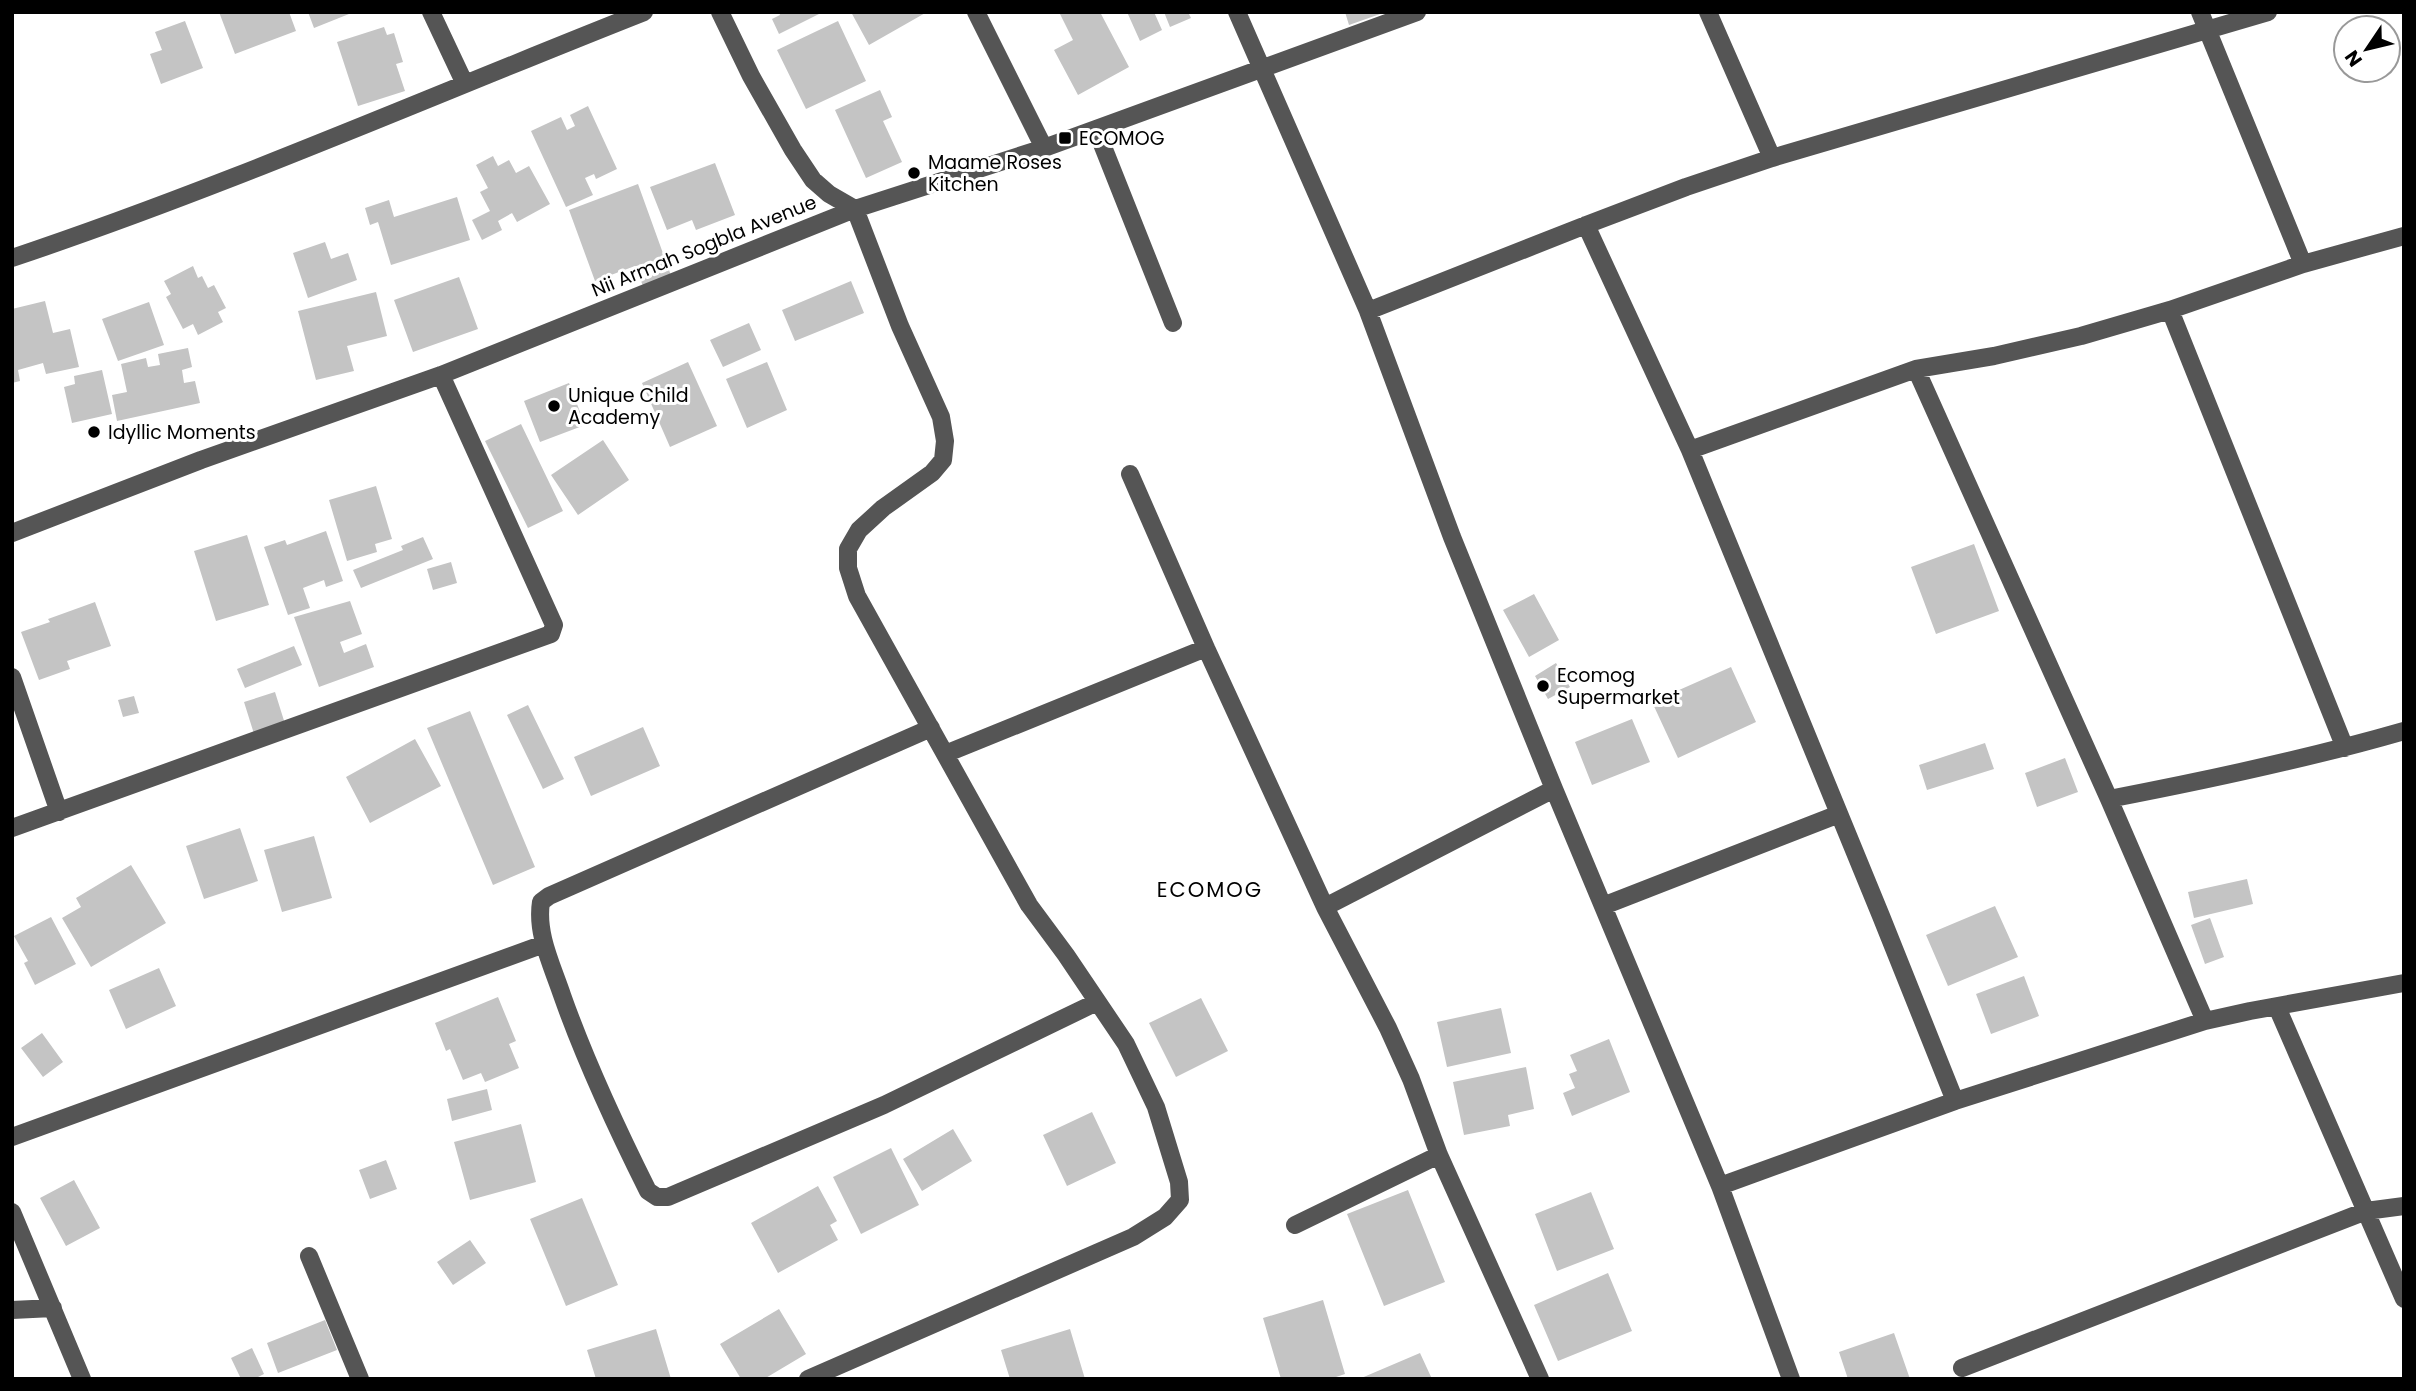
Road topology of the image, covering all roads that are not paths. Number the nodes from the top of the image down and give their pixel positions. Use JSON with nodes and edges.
{"nodes":[{"id":1,"x":431,"y":12,"type":"edge"},
{"id":2,"x":644,"y":12,"type":"edge"},
{"id":3,"x":720,"y":12,"type":"edge"},
{"id":4,"x":976,"y":12,"type":"edge"},
{"id":5,"x":1237,"y":12,"type":"edge"},
{"id":6,"x":1417,"y":12,"type":"edge"},
{"id":7,"x":1709,"y":12,"type":"edge"},
{"id":8,"x":2200,"y":12,"type":"edge"},
{"id":9,"x":2268,"y":12,"type":"edge"},
{"id":10,"x":2207,"y":30,"type":"junction"},
{"id":11,"x":1263,"y":67,"type":"junction"},
{"id":12,"x":464,"y":82,"type":"junction"},
{"id":13,"x":1096,"y":129,"type":"junction"},
{"id":14,"x":1044,"y":148,"type":"junction"},
{"id":15,"x":1772,"y":158,"type":"junction"},
{"id":16,"x":855,"y":209,"type":"junction"},
{"id":17,"x":1586,"y":225,"type":"junction"},
{"id":18,"x":2404,"y":236,"type":"edge"},
{"id":19,"x":12,"y":258,"type":"edge"},
{"id":20,"x":2303,"y":264,"type":"junction"},
{"id":21,"x":2170,"y":310,"type":"junction"},
{"id":22,"x":1368,"y":312,"type":"junction"},
{"id":23,"x":1173,"y":323,"type":"dead end"},
{"id":24,"x":1916,"y":369,"type":"junction"},
{"id":25,"x":441,"y":375,"type":"junction"},
{"id":26,"x":1690,"y":450,"type":"junction"},
{"id":27,"x":1130,"y":474,"type":"dead end"},
{"id":28,"x":12,"y":533,"type":"edge"},
{"id":29,"x":1206,"y":648,"type":"junction"},
{"id":30,"x":12,"y":677,"type":"edge"},
{"id":31,"x":931,"y":728,"type":"junction"},
{"id":32,"x":2404,"y":731,"type":"edge"},
{"id":33,"x":2345,"y":748,"type":"junction"},
{"id":34,"x":945,"y":754,"type":"junction"},
{"id":35,"x":1554,"y":789,"type":"junction"},
{"id":36,"x":2109,"y":799,"type":"junction"},
{"id":37,"x":59,"y":812,"type":"junction"},
{"id":38,"x":1839,"y":814,"type":"junction"},
{"id":39,"x":12,"y":828,"type":"edge"},
{"id":40,"x":1603,"y":906,"type":"junction"},
{"id":41,"x":1325,"y":907,"type":"junction"},
{"id":42,"x":544,"y":944,"type":"junction"},
{"id":43,"x":2404,"y":983,"type":"edge"},
{"id":44,"x":1097,"y":1002,"type":"junction"},
{"id":45,"x":2277,"y":1007,"type":"junction"},
{"id":46,"x":2205,"y":1021,"type":"junction"},
{"id":47,"x":1955,"y":1101,"type":"junction"},
{"id":48,"x":12,"y":1137,"type":"edge"},
{"id":49,"x":1439,"y":1155,"type":"junction"},
{"id":50,"x":1720,"y":1186,"type":"junction"},
{"id":51,"x":2404,"y":1206,"type":"edge"},
{"id":52,"x":12,"y":1212,"type":"edge"},
{"id":53,"x":2366,"y":1212,"type":"junction"},
{"id":54,"x":1295,"y":1225,"type":"dead end"},
{"id":55,"x":309,"y":1256,"type":"dead end"},
{"id":56,"x":2404,"y":1299,"type":"edge"},
{"id":57,"x":53,"y":1308,"type":"junction"},
{"id":58,"x":12,"y":1310,"type":"edge"},
{"id":59,"x":1962,"y":1368,"type":"dead end"},
{"id":60,"x":82,"y":1379,"type":"edge"},
{"id":61,"x":360,"y":1379,"type":"edge"},
{"id":62,"x":807,"y":1379,"type":"edge"},
{"id":63,"x":1540,"y":1379,"type":"edge"},
{"id":64,"x":1791,"y":1379,"type":"edge"}],
"edges":[{"from":1,"to":12,"type":"street"},
{"from":2,"to":12,"type":"street"},
{"from":3,"to":16,"type":"street"},
{"from":4,"to":14,"type":"street"},
{"from":5,"to":11,"type":"street"},
{"from":6,"to":11,"type":"street","name":"Nii Armah Sogbla Avenue"},
{"from":7,"to":15,"type":"street"},
{"from":8,"to":10,"type":"street"},
{"from":9,"to":10,"type":"street"},
{"from":10,"to":15,"type":"street"},
{"from":10,"to":20,"type":"street"},
{"from":11,"to":13,"type":"street","name":"Nii Armah Sogbla Avenue"},
{"from":11,"to":22,"type":"street"},
{"from":12,"to":19,"type":"street"},
{"from":13,"to":14,"type":"street","name":"Nii Armah Sogbla Avenue"},
{"from":13,"to":23,"type":"street"},
{"from":14,"to":16,"type":"street","name":"Nii Armah Sogbla Avenue"},
{"from":15,"to":17,"type":"street"},
{"from":16,"to":25,"type":"street","name":"Nii Armah Sogbla Avenue"},
{"from":16,"to":31,"type":"street"},
{"from":17,"to":22,"type":"street"},
{"from":17,"to":26,"type":"street"},
{"from":18,"to":20,"type":"street"},
{"from":20,"to":21,"type":"street"},
{"from":21,"to":24,"type":"street"},
{"from":21,"to":33,"type":"street"},
{"from":22,"to":35,"type":"street"},
{"from":24,"to":26,"type":"street"},
{"from":24,"to":36,"type":"street"},
{"from":25,"to":28,"type":"street","name":"Nii Armah Sogbla Avenue"},
{"from":25,"to":37,"type":"street"},
{"from":26,"to":38,"type":"street"},
{"from":27,"to":29,"type":"street"},
{"from":29,"to":34,"type":"street"},
{"from":29,"to":41,"type":"street"},
{"from":30,"to":37,"type":"street"},
{"from":31,"to":34,"type":"street"},
{"from":31,"to":42,"type":"street"},
{"from":32,"to":33,"type":"street"},
{"from":33,"to":36,"type":"street"},
{"from":34,"to":44,"type":"street"},
{"from":35,"to":40,"type":"street"},
{"from":35,"to":41,"type":"street"},
{"from":36,"to":46,"type":"street"},
{"from":37,"to":39,"type":"street"},
{"from":38,"to":40,"type":"street"},
{"from":38,"to":47,"type":"street"},
{"from":40,"to":50,"type":"street"},
{"from":41,"to":49,"type":"street"},
{"from":42,"to":44,"type":"street"},
{"from":42,"to":48,"type":"street"},
{"from":43,"to":45,"type":"street"},
{"from":44,"to":62,"type":"street"},
{"from":45,"to":46,"type":"street"},
{"from":45,"to":53,"type":"street"},
{"from":46,"to":47,"type":"street"},
{"from":47,"to":50,"type":"street"},
{"from":49,"to":54,"type":"street"},
{"from":49,"to":63,"type":"street"},
{"from":50,"to":64,"type":"street"},
{"from":51,"to":53,"type":"street"},
{"from":52,"to":57,"type":"street"},
{"from":53,"to":56,"type":"street"},
{"from":53,"to":59,"type":"street"},
{"from":55,"to":61,"type":"street"},
{"from":57,"to":58,"type":"street"},
{"from":57,"to":60,"type":"street"}]}
